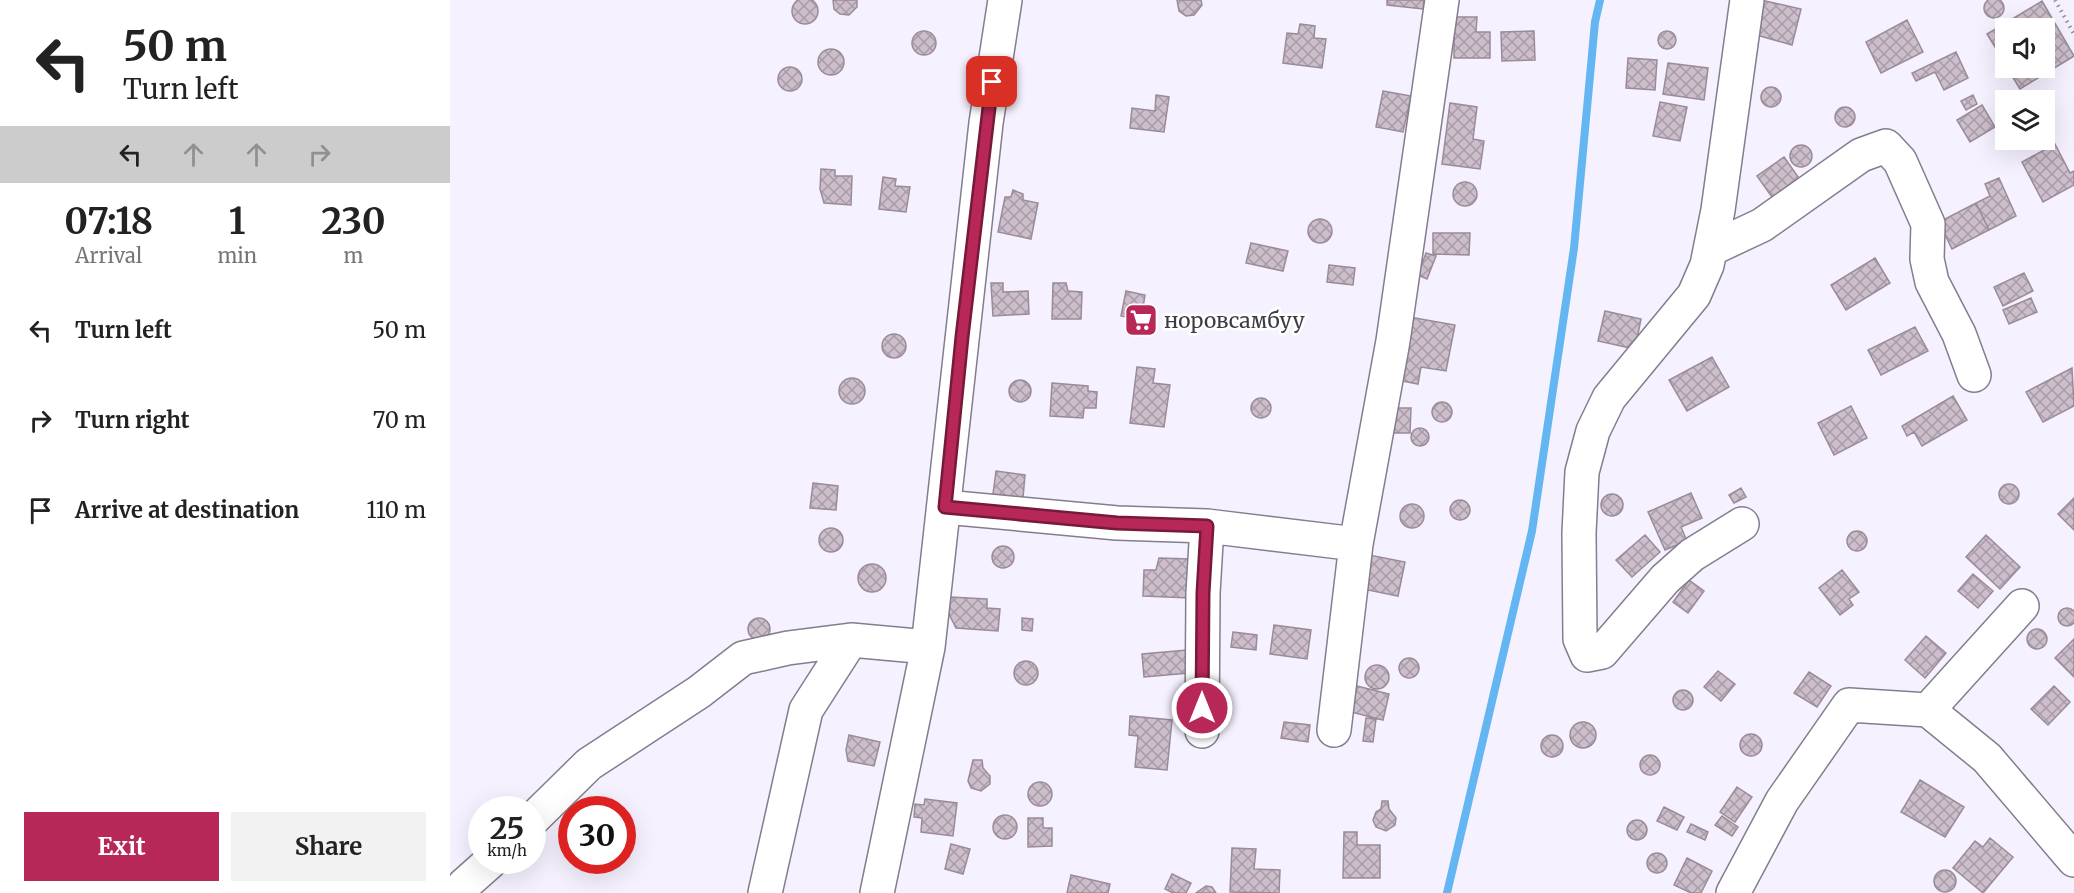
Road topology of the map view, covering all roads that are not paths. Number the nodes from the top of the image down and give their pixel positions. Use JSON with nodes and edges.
{"nodes":[{"id":1,"x":1005,"y":0,"type":"edge"},
{"id":2,"x":1442,"y":0,"type":"edge"},
{"id":3,"x":1747,"y":0,"type":"edge"},
{"id":4,"x":1711,"y":249,"type":"junction"},
{"id":5,"x":1974,"y":375,"type":"dead end"},
{"id":6,"x":945,"y":507,"type":"junction"},
{"id":7,"x":1742,"y":524,"type":"dead end"},
{"id":8,"x":1207,"y":526,"type":"junction"},
{"id":9,"x":1356,"y":544,"type":"junction"},
{"id":10,"x":2022,"y":606,"type":"dead end"},
{"id":11,"x":851,"y":640,"type":"junction"},
{"id":12,"x":928,"y":647,"type":"junction"},
{"id":13,"x":1928,"y":710,"type":"junction"},
{"id":14,"x":1334,"y":730,"type":"dead end"},
{"id":15,"x":1202,"y":731,"type":"dead end"},
{"id":16,"x":546,"y":806,"type":"edge"},
{"id":17,"x":2074,"y":860,"type":"edge"},
{"id":18,"x":476,"y":874,"type":"edge"},
{"id":19,"x":464,"y":885,"type":"dead end"},
{"id":20,"x":765,"y":893,"type":"edge"},
{"id":21,"x":877,"y":893,"type":"edge"},
{"id":22,"x":1733,"y":893,"type":"edge"}],
"edges":[{"from":1,"to":6,"type":"street"},
{"from":2,"to":9,"type":"street"},
{"from":3,"to":4,"type":"street"},
{"from":4,"to":5,"type":"street"},
{"from":4,"to":7,"type":"street"},
{"from":6,"to":8,"type":"street"},
{"from":6,"to":12,"type":"street"},
{"from":8,"to":9,"type":"street"},
{"from":8,"to":15,"type":"street"},
{"from":9,"to":14,"type":"street"},
{"from":10,"to":13,"type":"street"},
{"from":11,"to":12,"type":"street"},
{"from":11,"to":16,"type":"street"},
{"from":11,"to":20,"type":"street"},
{"from":12,"to":21,"type":"street"},
{"from":13,"to":17,"type":"street"},
{"from":13,"to":22,"type":"street"},
{"from":18,"to":19,"type":"street"}]}
